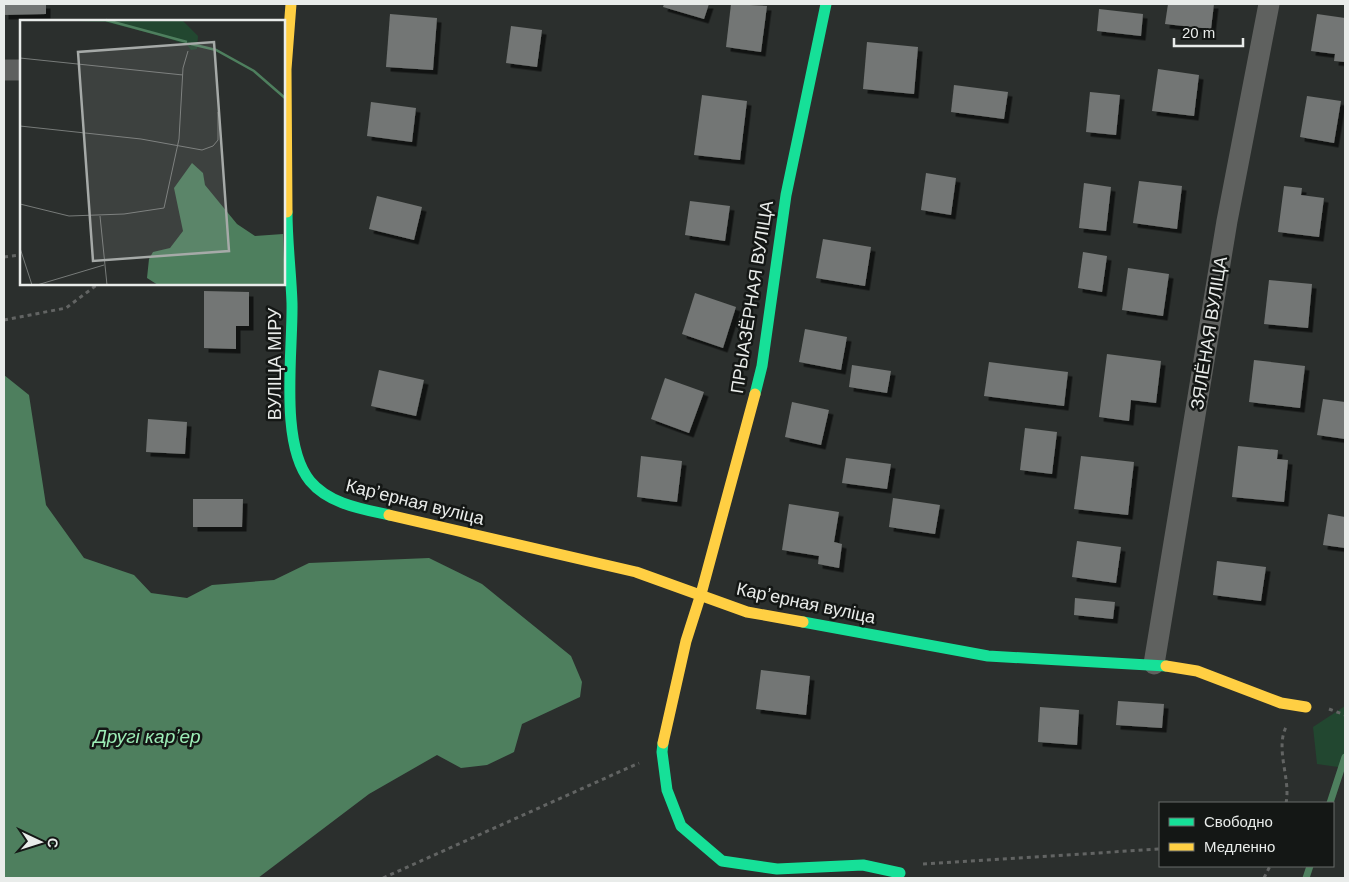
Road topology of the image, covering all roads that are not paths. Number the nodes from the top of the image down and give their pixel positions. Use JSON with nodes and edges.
{"nodes":[{"id":1,"x":290,"y":4,"type":"edge"},
{"id":2,"x":826,"y":4,"type":"edge"},
{"id":3,"x":1269,"y":4,"type":"edge"},
{"id":4,"x":285,"y":69,"type":"edge"},
{"id":5,"x":4,"y":70,"type":"edge"},
{"id":6,"x":20,"y":70,"type":"edge"},
{"id":7,"x":310,"y":481,"type":"joint"},
{"id":8,"x":702,"y":594,"type":"junction"},
{"id":9,"x":1154,"y":664,"type":"junction"},
{"id":10,"x":1306,"y":707,"type":"road end"},
{"id":11,"x":900,"y":873,"type":"road end"}],
"edges":[{"from":1,"to":4,"type":"street","name":"ВУЛІЦА МІРУ"},
{"from":2,"to":8,"type":"street","name":"ПРЫАЗЁРНАЯ ВУЛІЦА"},
{"from":3,"to":9,"type":"street","name":"ЗЯЛЁНАЯ ВУЛІЦА"},
{"from":4,"to":7,"type":"street","name":"ВУЛІЦА МІРУ"},
{"from":5,"to":6,"type":"street"},
{"from":7,"to":8,"type":"street","name":"Карʼерная вуліца"},
{"from":8,"to":9,"type":"street","name":"Карʼерная вуліца"},
{"from":8,"to":11,"type":"street","name":"ПРЫАЗЁРНАЯ ВУЛІЦА"},
{"from":9,"to":10,"type":"street","name":"Карʼерная вуліца"}]}
